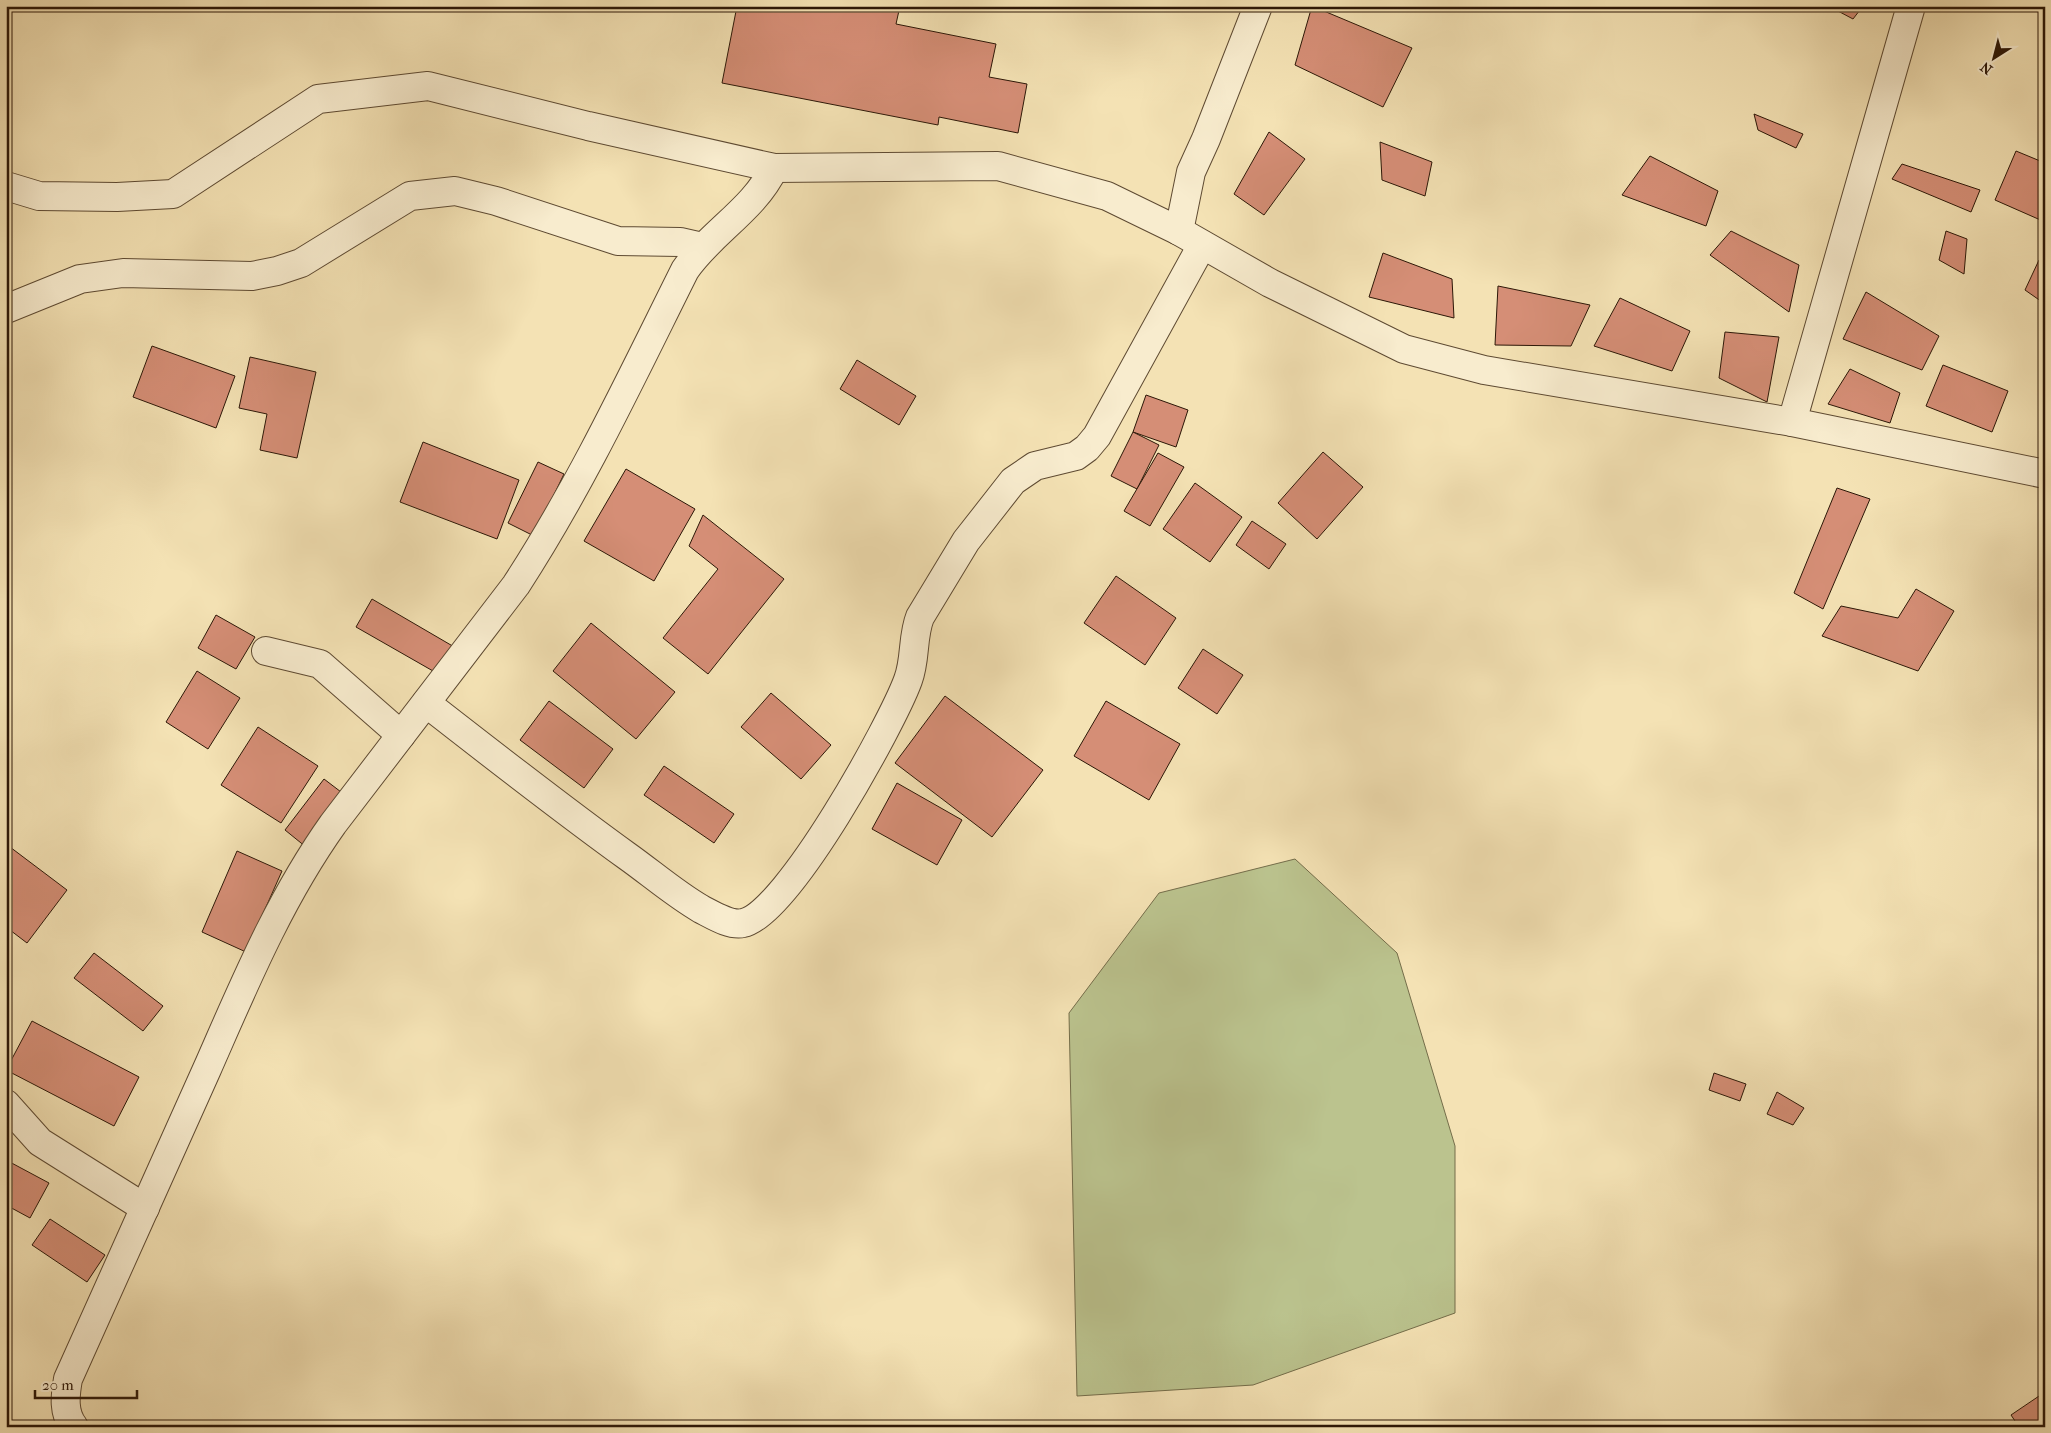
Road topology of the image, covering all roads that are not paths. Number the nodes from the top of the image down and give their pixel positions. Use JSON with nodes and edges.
{"nodes":[{"id":1,"x":1258,"y":6,"type":"edge"},
{"id":2,"x":1911,"y":6,"type":"edge"},
{"id":3,"x":774,"y":168,"type":"junction"},
{"id":4,"x":6,"y":186,"type":"edge"},
{"id":5,"x":1190,"y":238,"type":"junction"},
{"id":6,"x":702,"y":247,"type":"junction"},
{"id":7,"x":6,"y":309,"type":"edge"},
{"id":8,"x":1792,"y":422,"type":"junction"},
{"id":9,"x":2045,"y":474,"type":"edge"},
{"id":10,"x":266,"y":651,"type":"dead end"},
{"id":11,"x":426,"y":703,"type":"junction"},
{"id":12,"x":401,"y":735,"type":"junction"},
{"id":13,"x":6,"y":1104,"type":"edge"},
{"id":14,"x":144,"y":1208,"type":"junction"},
{"id":15,"x":74,"y":1427,"type":"edge"}],
"edges":[{"from":1,"to":5,"type":"street"},
{"from":2,"to":8,"type":"street"},
{"from":3,"to":4,"type":"street"},
{"from":3,"to":5,"type":"street"},
{"from":3,"to":6,"type":"street"},
{"from":5,"to":8,"type":"street"},
{"from":5,"to":11,"type":"street"},
{"from":6,"to":7,"type":"street"},
{"from":6,"to":11,"type":"street"},
{"from":8,"to":9,"type":"street"},
{"from":10,"to":12,"type":"street"},
{"from":11,"to":12,"type":"street"},
{"from":12,"to":14,"type":"street"},
{"from":13,"to":14,"type":"street"},
{"from":14,"to":15,"type":"street"}]}
